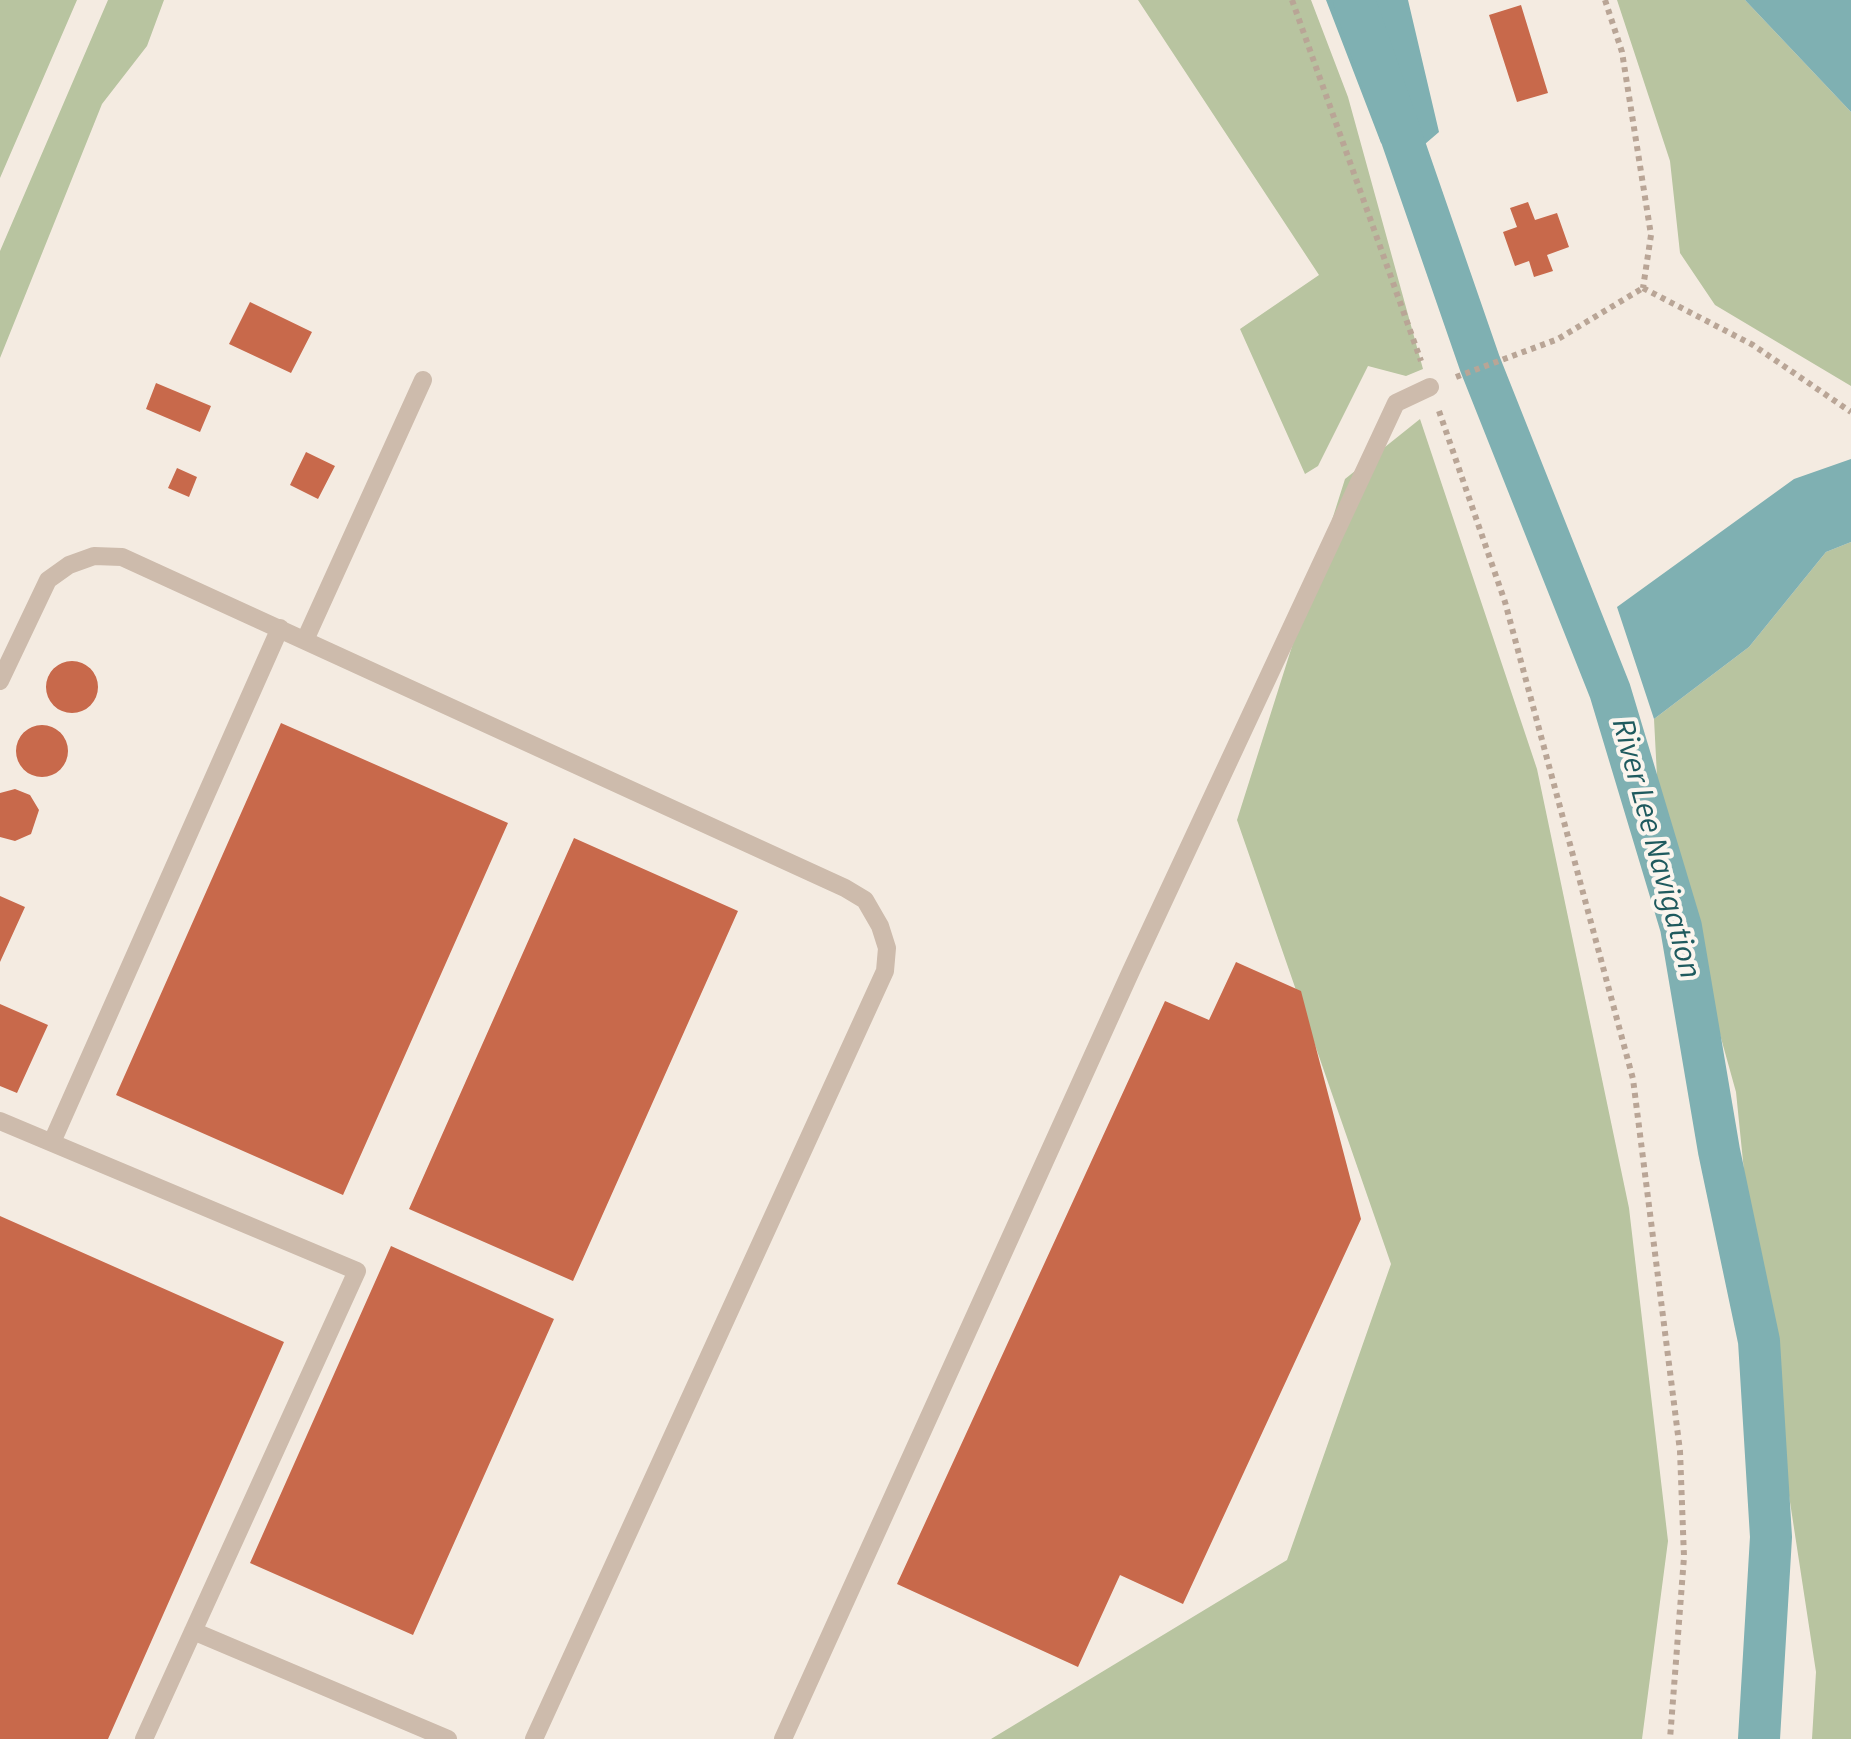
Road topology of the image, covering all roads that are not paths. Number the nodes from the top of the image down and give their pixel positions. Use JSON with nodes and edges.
{"nodes":[{"id":1,"x":423,"y":380,"type":"dead end"},
{"id":2,"x":1439,"y":383,"type":"road end"},
{"id":3,"x":280,"y":628,"type":"junction"},
{"id":4,"x":305,"y":640,"type":"junction"},
{"id":5,"x":0,"y":681,"type":"edge"},
{"id":6,"x":0,"y":1120,"type":"edge"},
{"id":7,"x":52,"y":1142,"type":"junction"},
{"id":8,"x":193,"y":1632,"type":"junction"},
{"id":9,"x":144,"y":1739,"type":"edge"},
{"id":10,"x":448,"y":1739,"type":"edge"},
{"id":11,"x":534,"y":1739,"type":"edge"},
{"id":12,"x":784,"y":1739,"type":"edge"}],
"edges":[{"from":1,"to":4,"type":"lane"},
{"from":2,"to":12,"type":"lane"},
{"from":3,"to":4,"type":"lane"},
{"from":3,"to":5,"type":"lane"},
{"from":3,"to":7,"type":"lane"},
{"from":4,"to":11,"type":"lane"},
{"from":6,"to":7,"type":"lane"},
{"from":7,"to":8,"type":"lane"},
{"from":8,"to":9,"type":"lane"},
{"from":8,"to":10,"type":"lane"}]}
